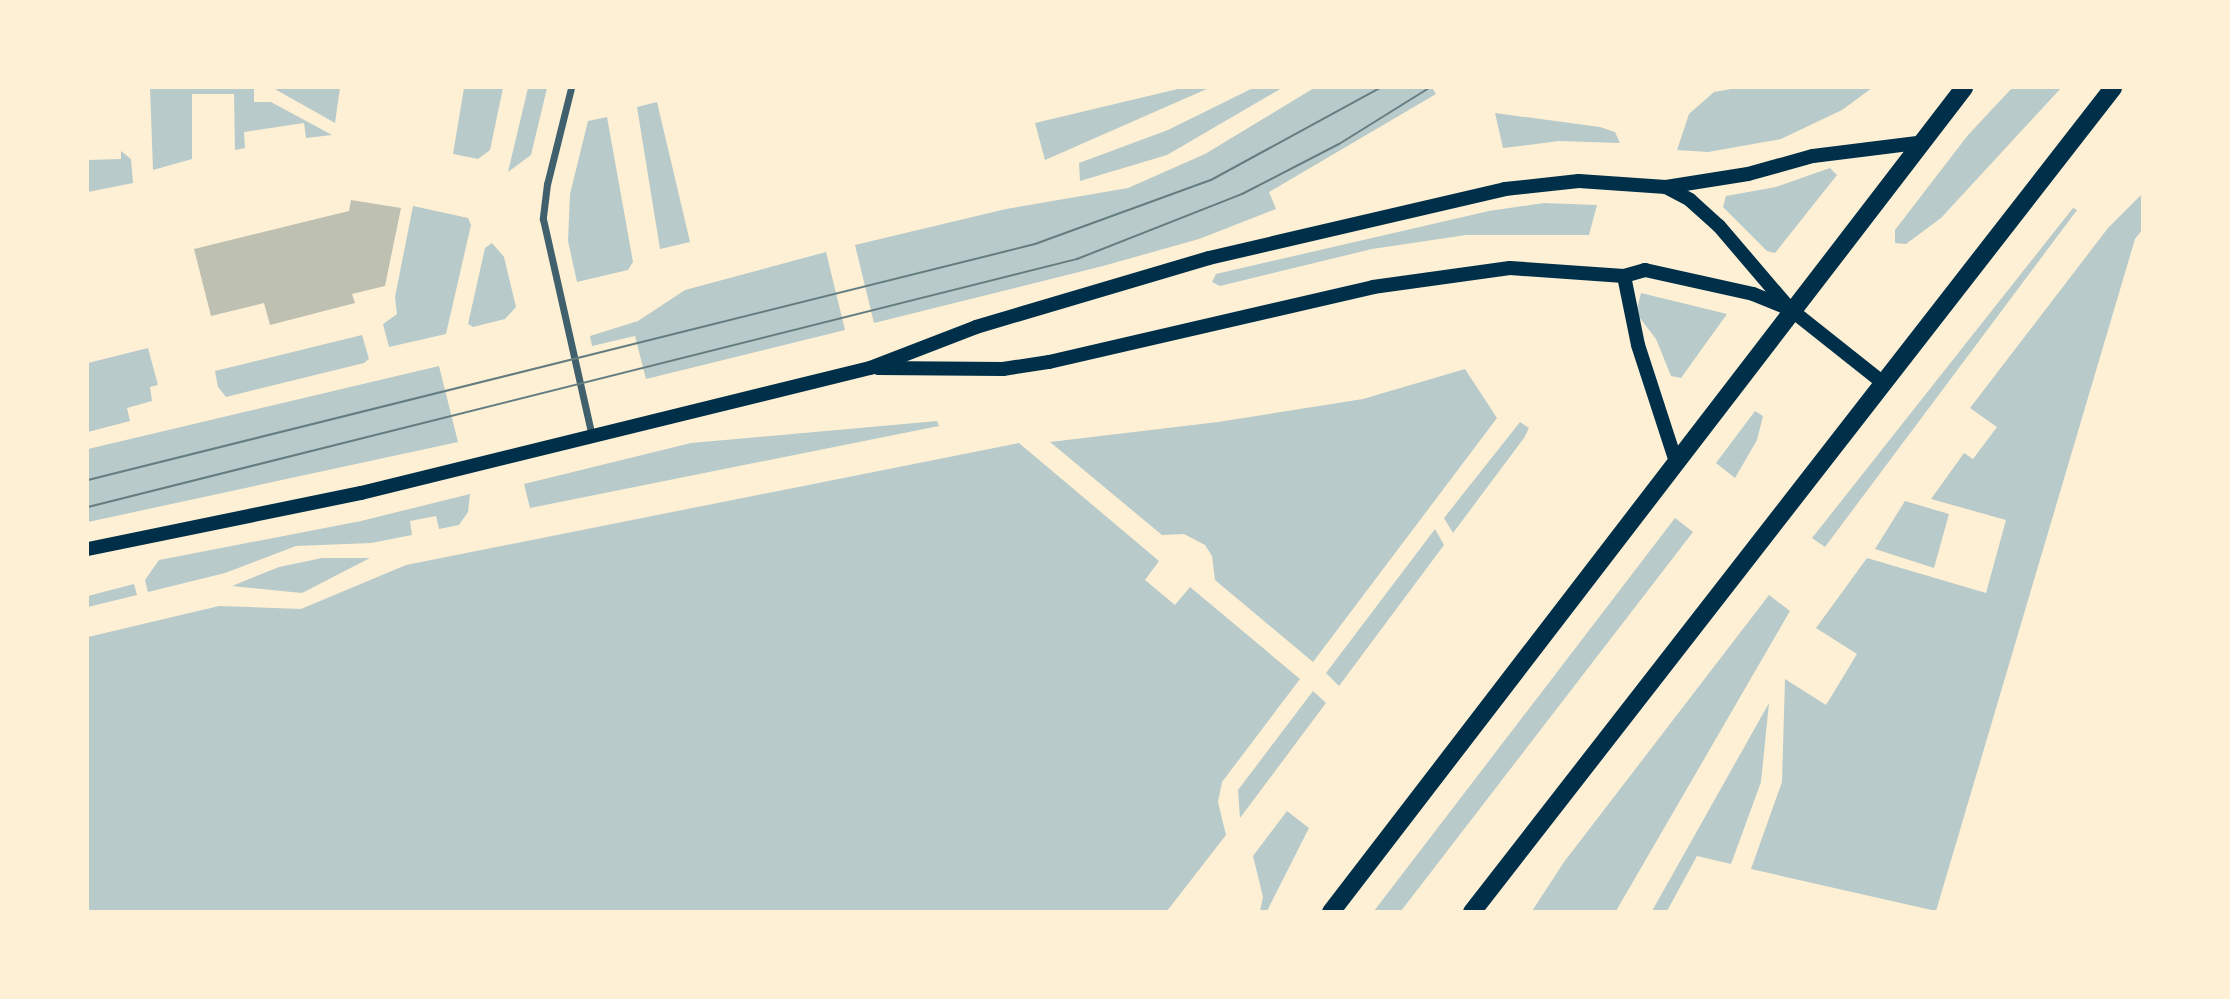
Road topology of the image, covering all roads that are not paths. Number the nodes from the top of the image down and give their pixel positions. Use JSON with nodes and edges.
{"nodes":[{"id":1,"x":571,"y":88,"type":"edge"},
{"id":2,"x":1964,"y":88,"type":"edge"},
{"id":3,"x":2113,"y":88,"type":"edge"},
{"id":4,"x":1917,"y":144,"type":"junction"},
{"id":5,"x":1666,"y":187,"type":"junction"},
{"id":6,"x":1624,"y":276,"type":"junction"},
{"id":7,"x":1790,"y":309,"type":"junction"},
{"id":8,"x":870,"y":368,"type":"junction"},
{"id":9,"x":1882,"y":382,"type":"junction"},
{"id":10,"x":592,"y":437,"type":"junction"},
{"id":11,"x":1675,"y":459,"type":"junction"},
{"id":12,"x":88,"y":548,"type":"edge"},
{"id":13,"x":1331,"y":912,"type":"edge"},
{"id":14,"x":1472,"y":912,"type":"edge"}],
"edges":[{"from":1,"to":10,"type":"street"},
{"from":2,"to":4,"type":"main road"},
{"from":3,"to":9,"type":"main road"},
{"from":4,"to":5,"type":"main road"},
{"from":4,"to":7,"type":"main road"},
{"from":5,"to":7,"type":"main road"},
{"from":5,"to":8,"type":"main road"},
{"from":6,"to":7,"type":"main road"},
{"from":6,"to":8,"type":"main road"},
{"from":6,"to":11,"type":"main road"},
{"from":7,"to":9,"type":"main road"},
{"from":7,"to":11,"type":"main road"},
{"from":8,"to":10,"type":"main road"},
{"from":9,"to":14,"type":"main road"},
{"from":10,"to":12,"type":"main road"},
{"from":11,"to":13,"type":"main road"}]}
